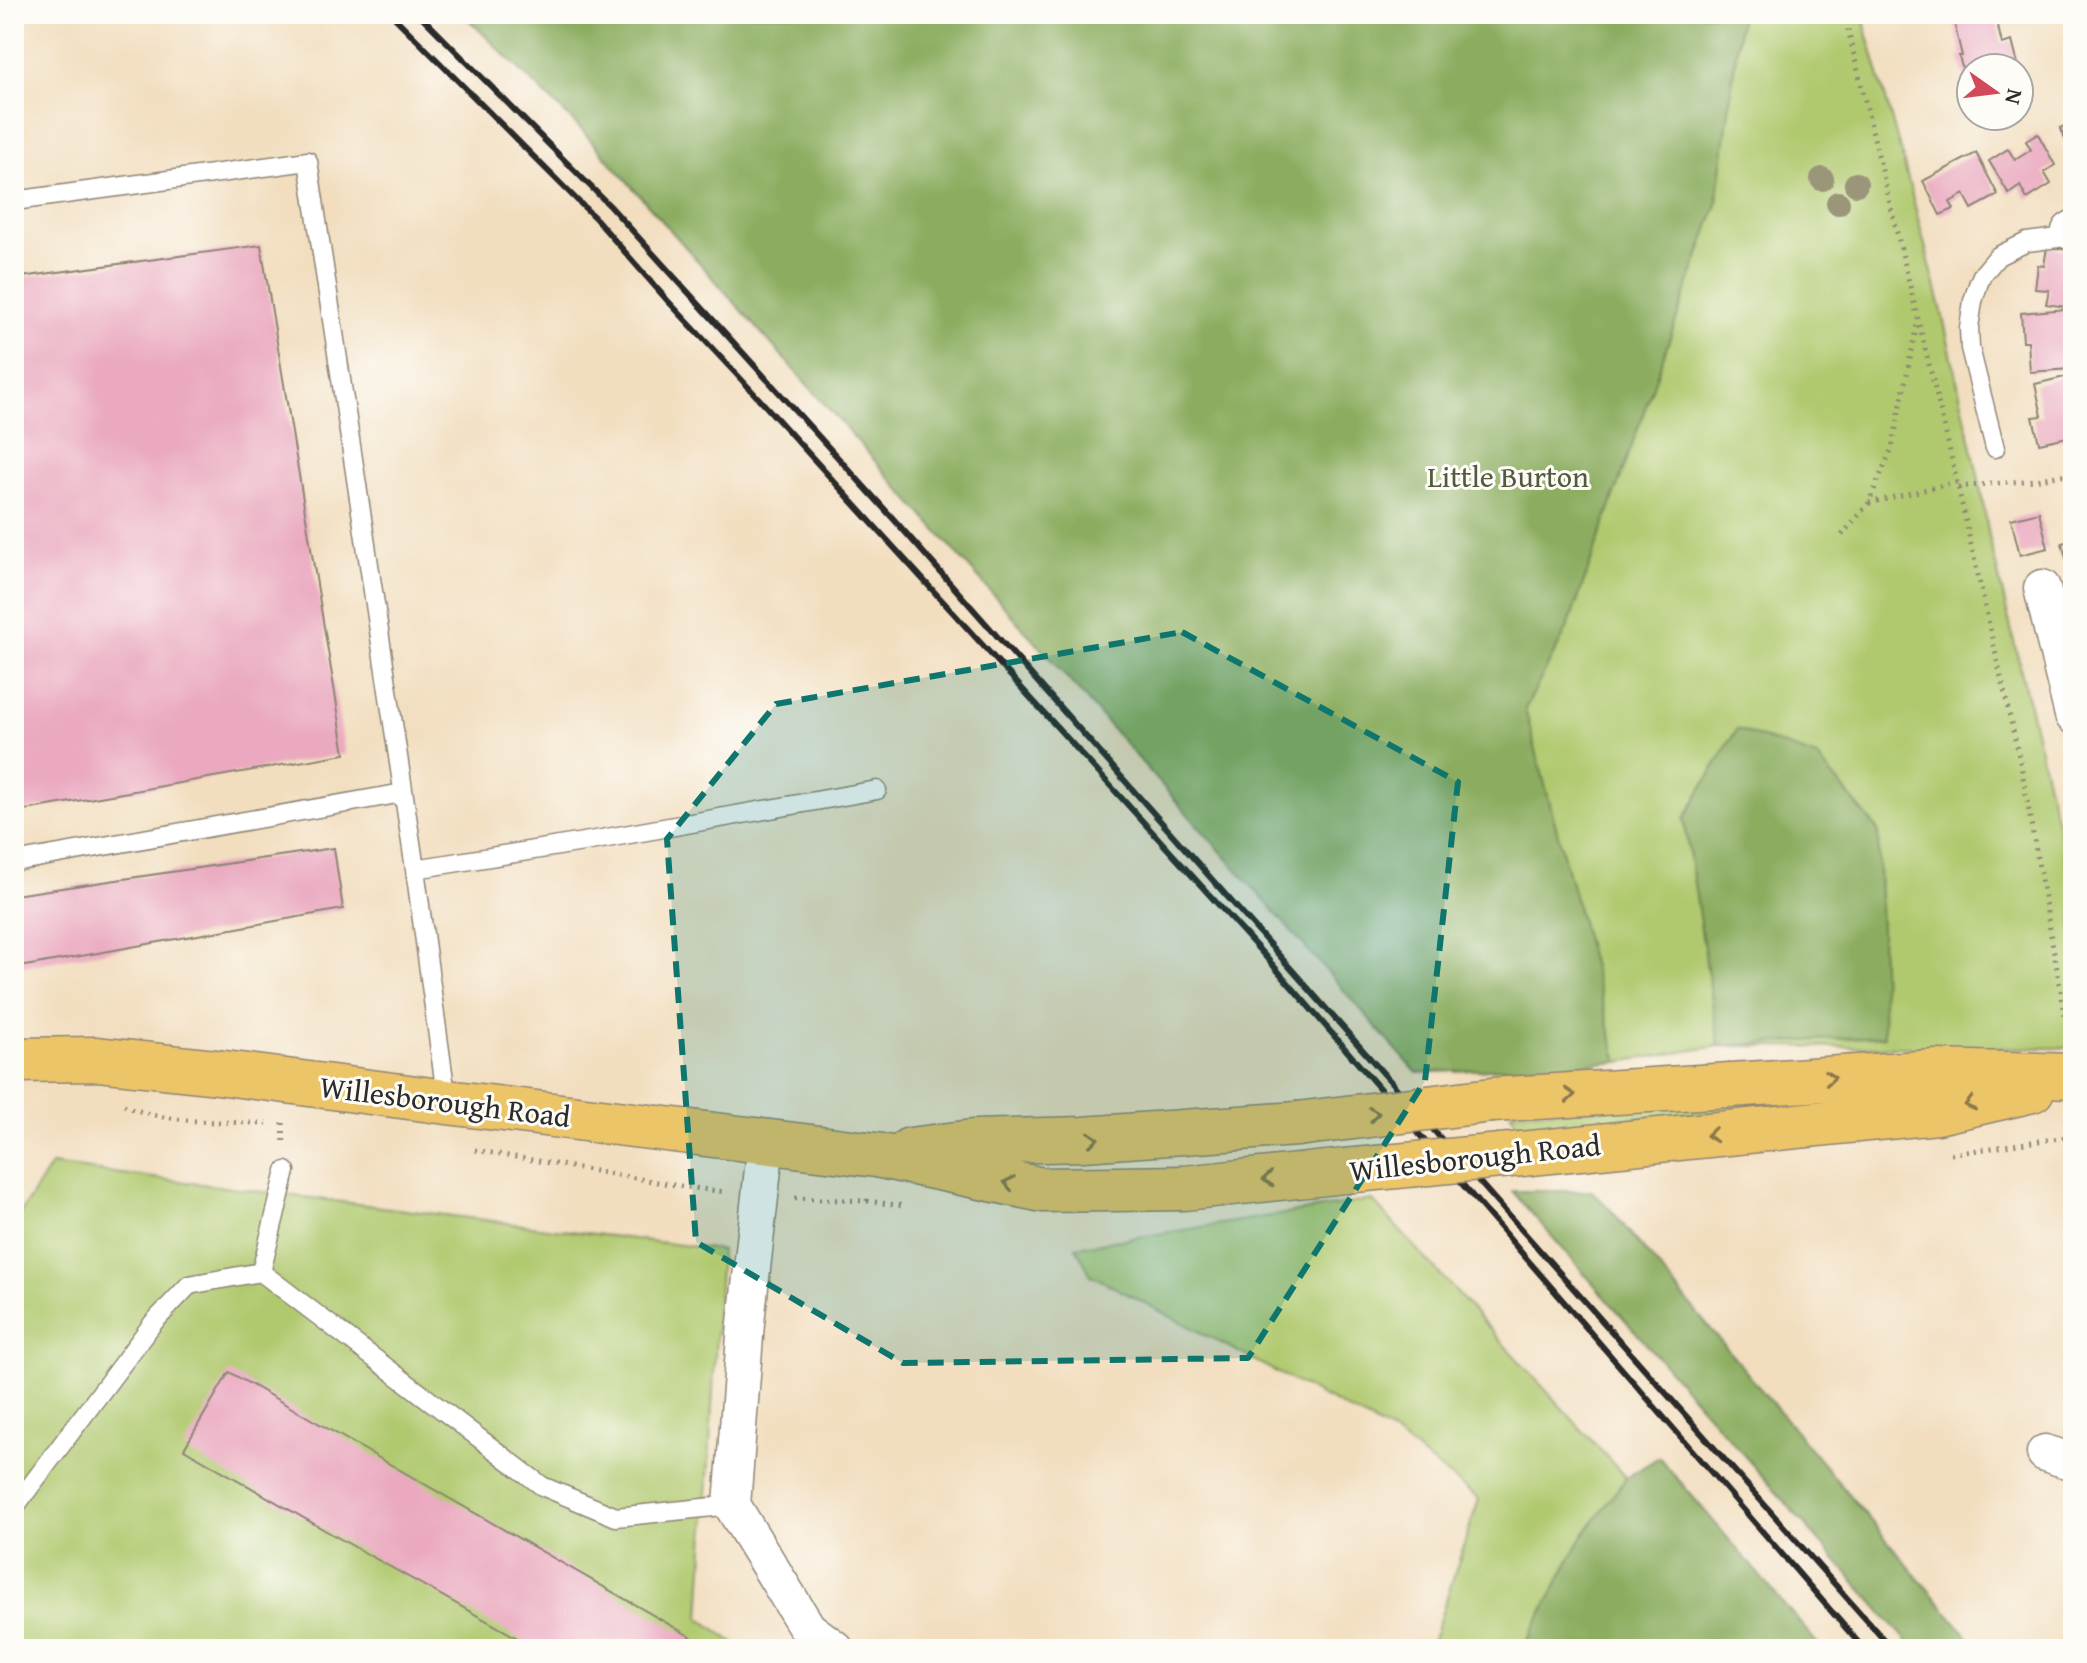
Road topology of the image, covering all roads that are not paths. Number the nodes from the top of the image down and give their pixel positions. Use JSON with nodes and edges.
{"nodes":[{"id":1,"x":14,"y":201,"type":"edge"},
{"id":2,"x":2072,"y":230,"type":"edge"},
{"id":3,"x":1995,"y":448,"type":"dead end"},
{"id":4,"x":2042,"y":588,"type":"dead end"},
{"id":5,"x":2064,"y":640,"type":"edge"},
{"id":6,"x":2073,"y":715,"type":"edge"},
{"id":7,"x":877,"y":790,"type":"dead end"},
{"id":8,"x":403,"y":793,"type":"junction"},
{"id":9,"x":14,"y":862,"type":"edge"},
{"id":10,"x":415,"y":869,"type":"junction"},
{"id":11,"x":14,"y":1061,"type":"edge"},
{"id":12,"x":2072,"y":1066,"type":"edge"},
{"id":13,"x":447,"y":1102,"type":"junction"},
{"id":14,"x":766,"y":1142,"type":"junction"},
{"id":15,"x":876,"y":1155,"type":"junction"},
{"id":16,"x":286,"y":1171,"type":"dead end"},
{"id":17,"x":261,"y":1272,"type":"junction"},
{"id":18,"x":732,"y":1505,"type":"junction"},
{"id":19,"x":14,"y":1508,"type":"edge"},
{"id":20,"x":835,"y":1649,"type":"edge"}],
"edges":[{"from":1,"to":8,"type":"lane"},
{"from":2,"to":3,"type":"lane"},
{"from":4,"to":5,"type":"street"},
{"from":5,"to":6,"type":"street"},
{"from":7,"to":10,"type":"lane"},
{"from":8,"to":9,"type":"lane"},
{"from":8,"to":10,"type":"lane"},
{"from":10,"to":13,"type":"lane"},
{"from":11,"to":13,"type":"main road","name":"Willesborough Road"},
{"from":15,"to":12,"type":"main road","name":"Willesborough Road","one_way":true,"bridge":true},
{"from":12,"to":15,"type":"main road","name":"Willesborough Road","one_way":true,"bridge":true},
{"from":13,"to":14,"type":"main road","name":"Willesborough Road"},
{"from":14,"to":15,"type":"main road","name":"Willesborough Road"},
{"from":14,"to":18,"type":"street"},
{"from":16,"to":17,"type":"lane"},
{"from":17,"to":18,"type":"lane"},
{"from":17,"to":19,"type":"lane"},
{"from":18,"to":20,"type":"street"}]}
